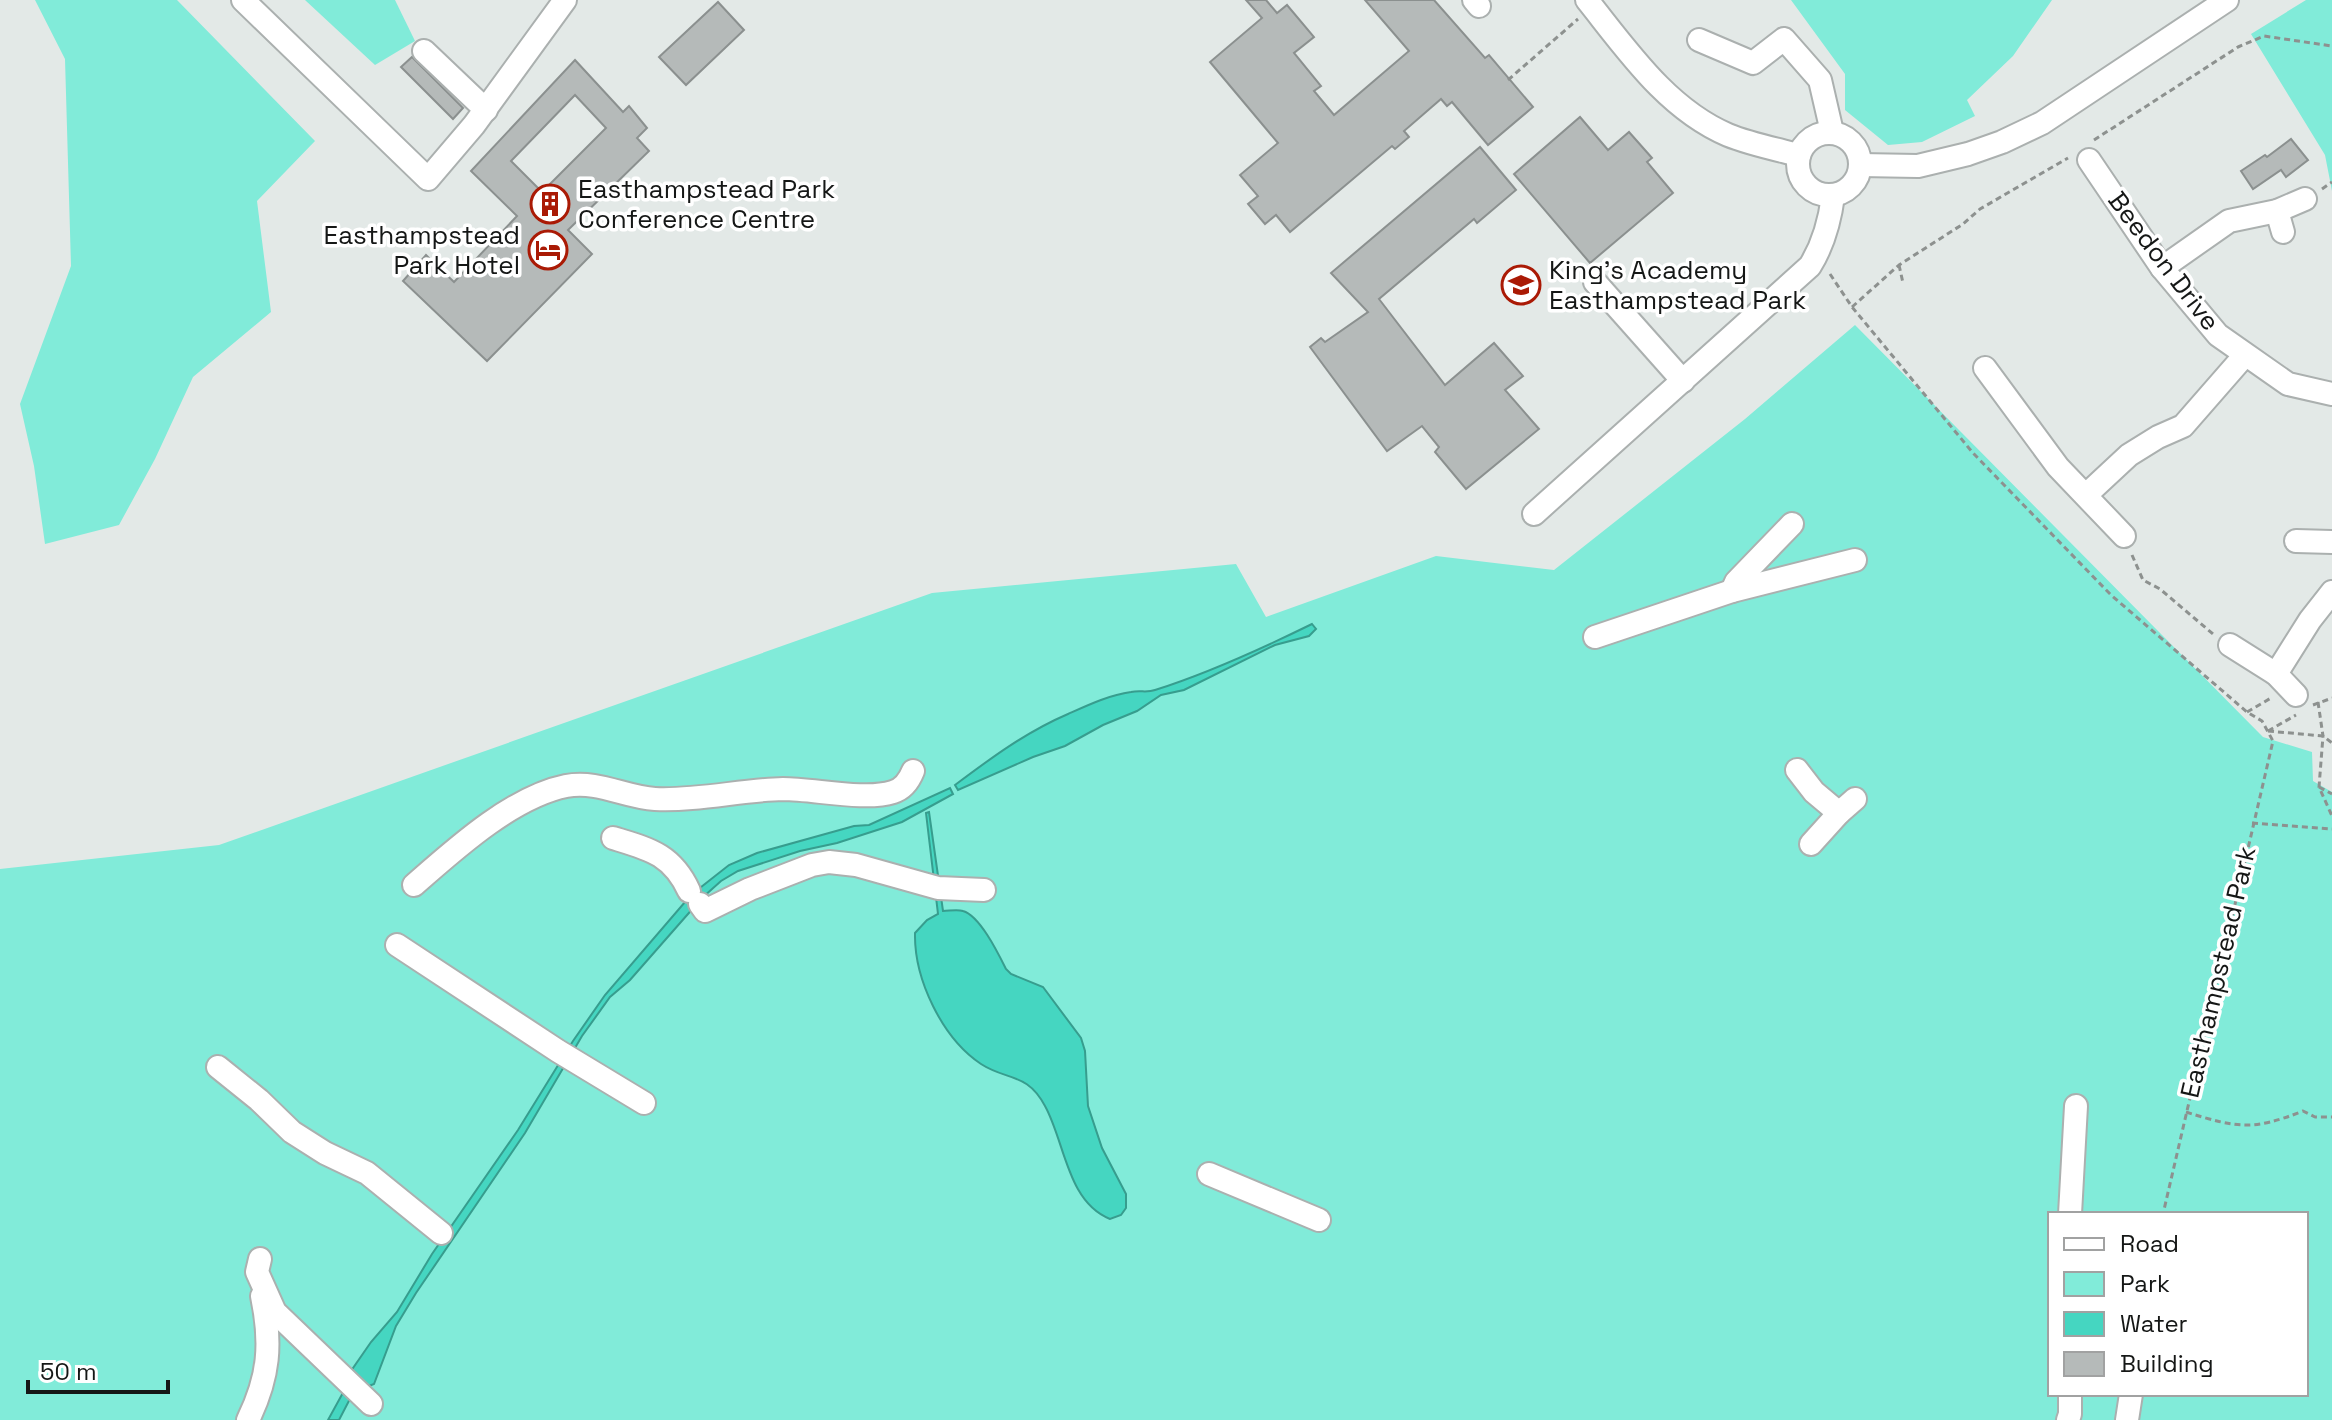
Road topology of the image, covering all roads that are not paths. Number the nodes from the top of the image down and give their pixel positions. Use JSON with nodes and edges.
{"nodes":[{"id":1,"x":243,"y":0,"type":"edge"},
{"id":2,"x":565,"y":0,"type":"edge"},
{"id":3,"x":2227,"y":0,"type":"edge"},
{"id":4,"x":1590,"y":3,"type":"edge"},
{"id":5,"x":1699,"y":40,"type":"dead end"},
{"id":6,"x":424,"y":51,"type":"dead end"},
{"id":7,"x":486,"y":110,"type":"junction"},
{"id":8,"x":1832,"y":132,"type":"junction"},
{"id":9,"x":2084,"y":153,"type":"road end"},
{"id":10,"x":1799,"y":155,"type":"junction"},
{"id":11,"x":1860,"y":165,"type":"junction"},
{"id":12,"x":1833,"y":196,"type":"junction"},
{"id":13,"x":2305,"y":199,"type":"dead end"},
{"id":14,"x":2162,"y":268,"type":"junction"},
{"id":15,"x":1595,"y":282,"type":"dead end"},
{"id":16,"x":2245,"y":355,"type":"junction"},
{"id":17,"x":1985,"y":368,"type":"dead end"},
{"id":18,"x":1683,"y":381,"type":"junction"},
{"id":19,"x":2332,"y":394,"type":"edge"},
{"id":20,"x":2086,"y":495,"type":"junction"},
{"id":21,"x":1534,"y":514,"type":"dead end"},
{"id":22,"x":1792,"y":524,"type":"dead end"},
{"id":23,"x":2124,"y":536,"type":"road end"},
{"id":24,"x":2296,"y":541,"type":"dead end"},
{"id":25,"x":2332,"y":542,"type":"edge"},
{"id":26,"x":1855,"y":560,"type":"dead end"},
{"id":27,"x":1732,"y":591,"type":"junction"},
{"id":28,"x":2332,"y":592,"type":"edge"},
{"id":29,"x":1595,"y":637,"type":"dead end"},
{"id":30,"x":2230,"y":645,"type":"road end"},
{"id":31,"x":1797,"y":770,"type":"dead end"},
{"id":32,"x":913,"y":771,"type":"dead end"},
{"id":33,"x":613,"y":838,"type":"dead end"},
{"id":34,"x":1811,"y":844,"type":"dead end"},
{"id":35,"x":414,"y":885,"type":"dead end"},
{"id":36,"x":984,"y":890,"type":"dead end"},
{"id":37,"x":397,"y":945,"type":"dead end"},
{"id":38,"x":218,"y":1067,"type":"dead end"},
{"id":39,"x":644,"y":1103,"type":"dead end"},
{"id":40,"x":2076,"y":1106,"type":"dead end"},
{"id":41,"x":1209,"y":1174,"type":"dead end"},
{"id":42,"x":2070,"y":1212,"type":"edge"},
{"id":43,"x":1319,"y":1220,"type":"dead end"},
{"id":44,"x":441,"y":1233,"type":"dead end"},
{"id":45,"x":2070,"y":1396,"type":"edge"},
{"id":46,"x":2131,"y":1396,"type":"edge"},
{"id":47,"x":371,"y":1404,"type":"dead end"},
{"id":48,"x":248,"y":1420,"type":"edge"},
{"id":49,"x":2068,"y":1420,"type":"edge"},
{"id":50,"x":2127,"y":1420,"type":"edge"}],
"edges":[{"from":1,"to":7,"type":"street"},
{"from":2,"to":7,"type":"street"},
{"from":3,"to":11,"type":"street"},
{"from":4,"to":10,"type":"street"},
{"from":5,"to":8,"type":"street"},
{"from":6,"to":7,"type":"street"},
{"from":8,"to":10,"type":"street"},
{"from":8,"to":11,"type":"street"},
{"from":9,"to":14,"type":"street","name":"Beedon Drive"},
{"from":10,"to":12,"type":"street"},
{"from":11,"to":12,"type":"street"},
{"from":12,"to":18,"type":"street"},
{"from":13,"to":14,"type":"street"},
{"from":14,"to":16,"type":"street","name":"Beedon Drive"},
{"from":15,"to":18,"type":"street"},
{"from":16,"to":19,"type":"street","name":"Beedon Drive"},
{"from":16,"to":20,"type":"street"},
{"from":17,"to":20,"type":"street"},
{"from":18,"to":21,"type":"street"},
{"from":20,"to":23,"type":"street"},
{"from":22,"to":27,"type":"street"},
{"from":24,"to":25,"type":"street"},
{"from":26,"to":27,"type":"street"},
{"from":27,"to":29,"type":"street"},
{"from":28,"to":30,"type":"street"},
{"from":31,"to":34,"type":"street"},
{"from":32,"to":35,"type":"street"},
{"from":33,"to":36,"type":"street"},
{"from":37,"to":39,"type":"street"},
{"from":38,"to":44,"type":"street"},
{"from":40,"to":42,"type":"street"},
{"from":41,"to":43,"type":"street"},
{"from":45,"to":49,"type":"street"},
{"from":46,"to":50,"type":"street"},
{"from":47,"to":48,"type":"street"}]}
